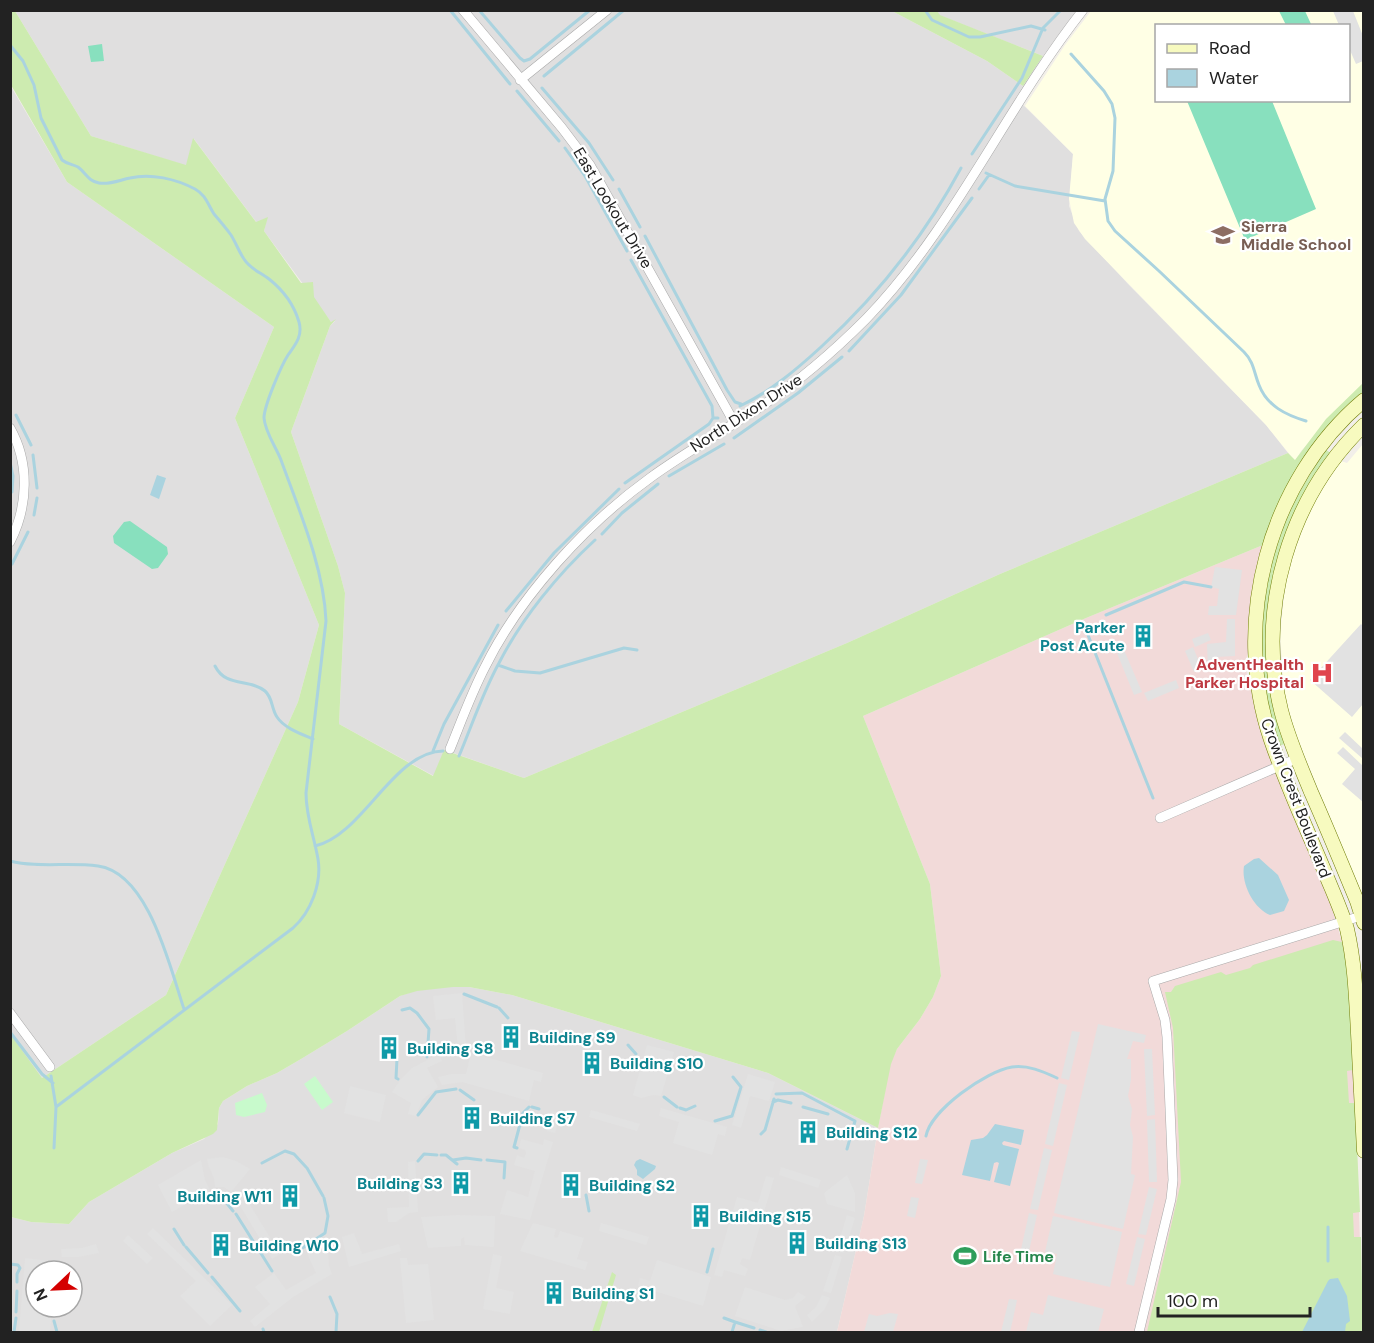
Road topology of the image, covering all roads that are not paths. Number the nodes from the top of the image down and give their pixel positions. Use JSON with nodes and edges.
{"nodes":[{"id":1,"x":463,"y":10,"type":"edge"},
{"id":2,"x":606,"y":10,"type":"edge"},
{"id":3,"x":1083,"y":10,"type":"edge"},
{"id":4,"x":520,"y":80,"type":"junction"},
{"id":5,"x":1364,"y":400,"type":"edge"},
{"id":6,"x":735,"y":424,"type":"junction"},
{"id":7,"x":1364,"y":425,"type":"edge"},
{"id":8,"x":10,"y":428,"type":"edge"},
{"id":9,"x":10,"y":542,"type":"edge"},
{"id":10,"x":450,"y":749,"type":"dead end"},
{"id":11,"x":1298,"y":758,"type":"junction"},
{"id":12,"x":1280,"y":765,"type":"junction"},
{"id":13,"x":1160,"y":818,"type":"dead end"},
{"id":14,"x":1362,"y":919,"type":"edge"},
{"id":15,"x":1344,"y":921,"type":"junction"},
{"id":16,"x":10,"y":1013,"type":"edge"},
{"id":17,"x":50,"y":1067,"type":"dead end"},
{"id":18,"x":1362,"y":1083,"type":"edge"},
{"id":19,"x":1364,"y":1151,"type":"edge"},
{"id":20,"x":1139,"y":1332,"type":"edge"}],
"edges":[{"from":1,"to":4,"type":"street","name":"East Lookout Drive"},
{"from":2,"to":4,"type":"street"},
{"from":3,"to":6,"type":"street","name":"North Dixon Drive"},
{"from":4,"to":6,"type":"street","name":"East Lookout Drive"},
{"from":5,"to":12,"type":"main road","name":"Crown Crest Boulevard"},
{"from":6,"to":10,"type":"street","name":"North Dixon Drive"},
{"from":7,"to":11,"type":"main road","name":"Crown Crest Boulevard"},
{"from":8,"to":9,"type":"street"},
{"from":11,"to":12,"type":"street"},
{"from":11,"to":14,"type":"main road","name":"Crown Crest Boulevard"},
{"from":12,"to":13,"type":"street"},
{"from":12,"to":15,"type":"main road","name":"Crown Crest Boulevard"},
{"from":14,"to":15,"type":"street"},
{"from":15,"to":18,"type":"main road","name":"Crown Crest Boulevard"},
{"from":15,"to":20,"type":"street"},
{"from":16,"to":17,"type":"street"},
{"from":18,"to":19,"type":"main road","name":"Crown Crest Boulevard"}]}
